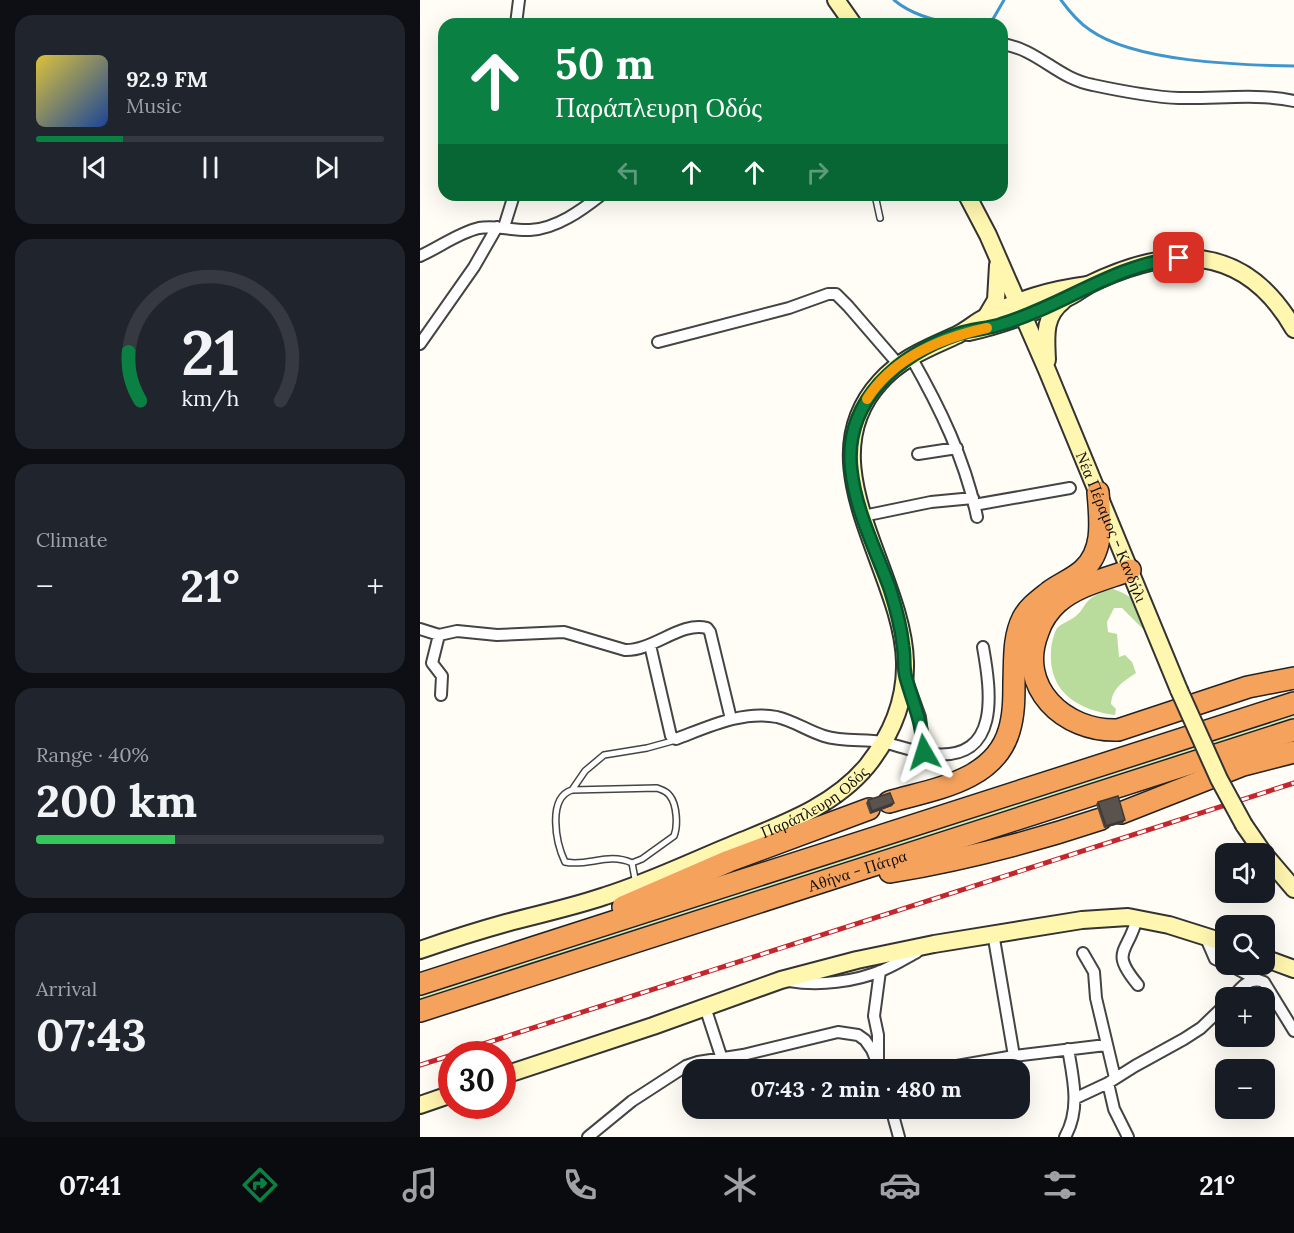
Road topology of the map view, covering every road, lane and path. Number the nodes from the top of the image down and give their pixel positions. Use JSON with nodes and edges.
{"nodes":[{"id":1,"x":519,"y":0,"type":"edge"},
{"id":2,"x":836,"y":0,"type":"edge"},
{"id":3,"x":517,"y":18,"type":"edge"},
{"id":4,"x":849,"y":18,"type":"edge"},
{"id":5,"x":1008,"y":45,"type":"edge"},
{"id":6,"x":1294,"y":101,"type":"edge"},
{"id":7,"x":512,"y":201,"type":"edge"},
{"id":8,"x":593,"y":201,"type":"edge"},
{"id":9,"x":876,"y":201,"type":"edge"},
{"id":10,"x":970,"y":201,"type":"edge"},
{"id":11,"x":880,"y":218,"type":"dead end"},
{"id":12,"x":501,"y":227,"type":"junction"},
{"id":13,"x":997,"y":255,"type":"junction"},
{"id":14,"x":420,"y":256,"type":"edge"},
{"id":15,"x":1088,"y":285,"type":"junction"},
{"id":16,"x":1066,"y":299,"type":"junction"},
{"id":17,"x":1021,"y":309,"type":"junction"},
{"id":18,"x":986,"y":317,"type":"junction"},
{"id":19,"x":1294,"y":329,"type":"edge"},
{"id":20,"x":959,"y":334,"type":"junction"},
{"id":21,"x":658,"y":342,"type":"dead end"},
{"id":22,"x":420,"y":344,"type":"edge"},
{"id":23,"x":905,"y":361,"type":"junction"},
{"id":24,"x":1047,"y":370,"type":"junction"},
{"id":25,"x":957,"y":448,"type":"junction"},
{"id":26,"x":918,"y":454,"type":"dead end"},
{"id":27,"x":1070,"y":488,"type":"dead end"},
{"id":28,"x":1098,"y":492,"type":"junction"},
{"id":29,"x":974,"y":502,"type":"junction"},
{"id":30,"x":863,"y":516,"type":"junction"},
{"id":31,"x":977,"y":517,"type":"dead end"},
{"id":32,"x":1127,"y":563,"type":"junction"},
{"id":33,"x":1075,"y":576,"type":"junction"},
{"id":34,"x":420,"y":629,"type":"edge"},
{"id":35,"x":439,"y":635,"type":"junction"},
{"id":36,"x":650,"y":645,"type":"junction"},
{"id":37,"x":983,"y":647,"type":"dead end"},
{"id":38,"x":905,"y":675,"type":"junction"},
{"id":39,"x":1294,"y":678,"type":"edge"},
{"id":40,"x":441,"y":695,"type":"dead end"},
{"id":41,"x":1294,"y":703,"type":"edge"},
{"id":42,"x":731,"y":719,"type":"junction"},
{"id":43,"x":1294,"y":730,"type":"edge"},
{"id":44,"x":676,"y":740,"type":"junction"},
{"id":45,"x":884,"y":742,"type":"junction"},
{"id":46,"x":924,"y":752,"type":"junction"},
{"id":47,"x":1294,"y":752,"type":"edge"},
{"id":48,"x":572,"y":790,"type":"junction"},
{"id":49,"x":889,"y":802,"type":"edge"},
{"id":50,"x":869,"y":809,"type":"edge"},
{"id":51,"x":1256,"y":843,"type":"edge"},
{"id":52,"x":633,"y":863,"type":"junction"},
{"id":53,"x":1275,"y":867,"type":"edge"},
{"id":54,"x":839,"y":876,"type":"junction"},
{"id":55,"x":636,"y":885,"type":"junction"},
{"id":56,"x":1294,"y":889,"type":"edge"},
{"id":57,"x":1137,"y":918,"type":"junction"},
{"id":58,"x":993,"y":933,"type":"junction"},
{"id":59,"x":1205,"y":936,"type":"junction"},
{"id":60,"x":1215,"y":940,"type":"edge"},
{"id":61,"x":934,"y":944,"type":"junction"},
{"id":62,"x":420,"y":950,"type":"edge"},
{"id":63,"x":1083,"y":953,"type":"dead end"},
{"id":64,"x":510,"y":957,"type":"junction"},
{"id":65,"x":1215,"y":959,"type":"edge"},
{"id":66,"x":1275,"y":962,"type":"edge"},
{"id":67,"x":1294,"y":969,"type":"edge"},
{"id":68,"x":880,"y":971,"type":"junction"},
{"id":69,"x":1248,"y":975,"type":"edge"},
{"id":70,"x":781,"y":980,"type":"junction"},
{"id":71,"x":1258,"y":980,"type":"junction"},
{"id":72,"x":420,"y":984,"type":"edge"},
{"id":73,"x":1138,"y":985,"type":"dead end"},
{"id":74,"x":1242,"y":987,"type":"edge"},
{"id":75,"x":705,"y":1007,"type":"junction"},
{"id":76,"x":420,"y":1011,"type":"edge"},
{"id":77,"x":1215,"y":1015,"type":"edge"},
{"id":78,"x":874,"y":1016,"type":"junction"},
{"id":79,"x":1294,"y":1031,"type":"edge"},
{"id":80,"x":838,"y":1032,"type":"junction"},
{"id":81,"x":1106,"y":1045,"type":"junction"},
{"id":82,"x":1068,"y":1049,"type":"junction"},
{"id":83,"x":1014,"y":1056,"type":"junction"},
{"id":84,"x":722,"y":1059,"type":"joint"},
{"id":85,"x":875,"y":1059,"type":"edge"},
{"id":86,"x":879,"y":1059,"type":"edge"},
{"id":87,"x":995,"y":1059,"type":"edge"},
{"id":88,"x":682,"y":1069,"type":"edge"},
{"id":89,"x":516,"y":1071,"type":"edge"},
{"id":90,"x":1111,"y":1080,"type":"junction"},
{"id":91,"x":1076,"y":1098,"type":"junction"},
{"id":92,"x":438,"y":1099,"type":"edge"},
{"id":93,"x":420,"y":1105,"type":"edge"},
{"id":94,"x":894,"y":1119,"type":"edge"},
{"id":95,"x":588,"y":1137,"type":"edge"},
{"id":96,"x":899,"y":1137,"type":"edge"},
{"id":97,"x":1065,"y":1137,"type":"edge"},
{"id":98,"x":1128,"y":1137,"type":"edge"}],
"edges":[{"from":1,"to":3,"type":"street"},
{"from":2,"to":4,"type":"street"},
{"from":5,"to":6,"type":"street"},
{"from":7,"to":12,"type":"street"},
{"from":8,"to":12,"type":"street"},
{"from":9,"to":11,"type":"lane"},
{"from":10,"to":13,"type":"street","name":"Νέα Πέραμος - Κανδήλι"},
{"from":12,"to":14,"type":"street"},
{"from":12,"to":22,"type":"street"},
{"from":13,"to":17,"type":"street","name":"Νέα Πέραμος - Κανδήλι"},
{"from":13,"to":18,"type":"street"},
{"from":15,"to":16,"type":"street","name":"Παράπλευρη Οδός"},
{"from":15,"to":17,"type":"street","name":"Παράπλευρη Οδός"},
{"from":15,"to":19,"type":"street","name":"Παράπλευρη Οδός"},
{"from":16,"to":17,"type":"street","name":"Παράπλευρη Οδός"},
{"from":16,"to":24,"type":"street"},
{"from":17,"to":18,"type":"street","name":"Παράπλευρη Οδός"},
{"from":17,"to":20,"type":"street","name":"Παράπλευρη Οδός"},
{"from":17,"to":24,"type":"street","name":"Νέα Πέραμος - Κανδήλι"},
{"from":18,"to":20,"type":"street","name":"Παράπλευρη Οδός"},
{"from":20,"to":23,"type":"street","name":"Παράπλευρη Οδός"},
{"from":21,"to":23,"type":"street"},
{"from":23,"to":25,"type":"street"},
{"from":23,"to":30,"type":"street","name":"Παράπλευρη Οδός"},
{"from":24,"to":28,"type":"street","name":"Νέα Πέραμος - Κανδήλι"},
{"from":25,"to":26,"type":"street"},
{"from":25,"to":29,"type":"street"},
{"from":27,"to":29,"type":"street"},
{"from":28,"to":32,"type":"street","name":"Νέα Πέραμος - Κανδήλι"},
{"from":28,"to":33,"type":"highway"},
{"from":29,"to":30,"type":"street"},
{"from":29,"to":31,"type":"street"},
{"from":30,"to":38,"type":"street","name":"Παράπλευρη Οδός"},
{"from":32,"to":33,"type":"highway"},
{"from":32,"to":39,"type":"highway"},
{"from":32,"to":51,"type":"street","name":"Νέα Πέραμος - Κανδήλι","bridge":true},
{"from":33,"to":49,"type":"highway"},
{"from":34,"to":35,"type":"street"},
{"from":35,"to":36,"type":"street"},
{"from":35,"to":40,"type":"street"},
{"from":36,"to":42,"type":"street"},
{"from":36,"to":44,"type":"street"},
{"from":37,"to":46,"type":"street"},
{"from":38,"to":45,"type":"street","name":"Παράπλευρη Οδός"},
{"from":38,"to":46,"type":"street"},
{"from":41,"to":64,"type":"highway","name":"Αθήνα - Πάτρα"},
{"from":42,"to":44,"type":"street"},
{"from":42,"to":45,"type":"street"},
{"from":43,"to":54,"type":"highway","name":"Αθήνα - Πάτρα"},
{"from":44,"to":48,"type":"lane"},
{"from":45,"to":46,"type":"street"},
{"from":45,"to":55,"type":"street","name":"Παράπλευρη Οδός"},
{"from":47,"to":54,"type":"highway"},
{"from":48,"to":52,"type":"lane"},
{"from":48,"to":52,"type":"lane"},
{"from":50,"to":64,"type":"highway"},
{"from":52,"to":55,"type":"lane"},
{"from":53,"to":56,"type":"street","name":"Νέα Πέραμος - Κανδήλι"},
{"from":54,"to":76,"type":"highway","name":"Αθήνα - Πάτρα"},
{"from":55,"to":62,"type":"street","name":"Παράπλευρη Οδός"},
{"from":57,"to":58,"type":"street"},
{"from":57,"to":59,"type":"street"},
{"from":57,"to":73,"type":"street"},
{"from":58,"to":61,"type":"street"},
{"from":58,"to":83,"type":"street"},
{"from":59,"to":60,"type":"street"},
{"from":59,"to":65,"type":"street"},
{"from":61,"to":68,"type":"street"},
{"from":61,"to":70,"type":"street"},
{"from":63,"to":81,"type":"street"},
{"from":64,"to":72,"type":"highway","name":"Αθήνα - Πάτρα"},
{"from":66,"to":67,"type":"street"},
{"from":68,"to":70,"type":"street"},
{"from":68,"to":78,"type":"street"},
{"from":69,"to":71,"type":"street"},
{"from":70,"to":75,"type":"street"},
{"from":71,"to":74,"type":"street"},
{"from":71,"to":79,"type":"street"},
{"from":75,"to":84,"type":"street"},
{"from":75,"to":89,"type":"street"},
{"from":77,"to":90,"type":"street"},
{"from":78,"to":80,"type":"street"},
{"from":78,"to":86,"type":"street"},
{"from":80,"to":84,"type":"street"},
{"from":80,"to":85,"type":"street"},
{"from":81,"to":82,"type":"street"},
{"from":81,"to":90,"type":"street"},
{"from":82,"to":83,"type":"street"},
{"from":82,"to":91,"type":"street"},
{"from":83,"to":87,"type":"street"},
{"from":88,"to":95,"type":"street"},
{"from":90,"to":91,"type":"street"},
{"from":90,"to":98,"type":"street"},
{"from":91,"to":97,"type":"street"},
{"from":92,"to":93,"type":"street"},
{"from":94,"to":96,"type":"street"}]}
